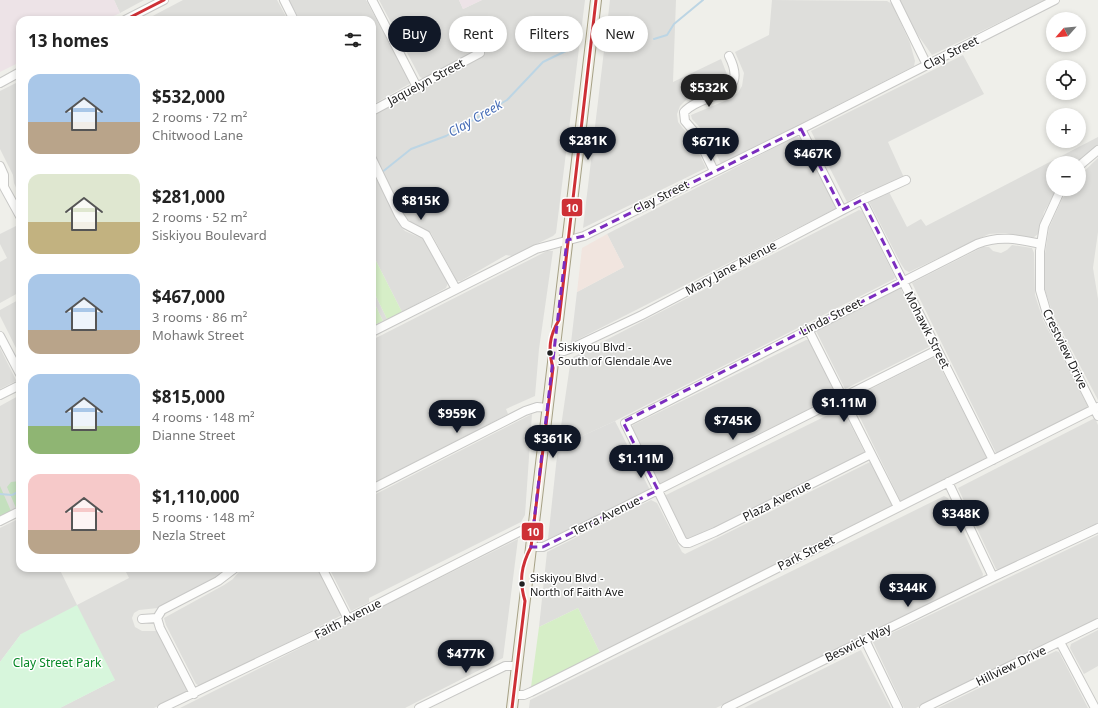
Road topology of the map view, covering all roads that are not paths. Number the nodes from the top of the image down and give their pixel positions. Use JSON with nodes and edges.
{"nodes":[{"id":1,"x":164,"y":0,"type":"edge"},
{"id":2,"x":284,"y":0,"type":"edge"},
{"id":3,"x":372,"y":0,"type":"edge"},
{"id":4,"x":596,"y":0,"type":"edge"},
{"id":5,"x":895,"y":0,"type":"edge"},
{"id":6,"x":1055,"y":0,"type":"edge"},
{"id":7,"x":135,"y":16,"type":"edge"},
{"id":8,"x":292,"y":16,"type":"edge"},
{"id":9,"x":480,"y":53,"type":"dead end"},
{"id":10,"x":729,"y":56,"type":"dead end"},
{"id":11,"x":927,"y":65,"type":"junction"},
{"id":12,"x":16,"y":74,"type":"edge"},
{"id":13,"x":0,"y":83,"type":"edge"},
{"id":14,"x":417,"y":87,"type":"junction"},
{"id":15,"x":376,"y":110,"type":"edge"},
{"id":16,"x":801,"y":129,"type":"junction"},
{"id":17,"x":1098,"y":150,"type":"edge"},
{"id":18,"x":1086,"y":160,"type":"edge"},
{"id":19,"x":0,"y":166,"type":"edge"},
{"id":20,"x":376,"y":167,"type":"edge"},
{"id":21,"x":714,"y":171,"type":"junction"},
{"id":22,"x":906,"y":180,"type":"dead end"},
{"id":23,"x":2,"y":188,"type":"edge"},
{"id":24,"x":1057,"y":196,"type":"edge"},
{"id":25,"x":862,"y":200,"type":"junction"},
{"id":26,"x":16,"y":210,"type":"edge"},
{"id":27,"x":842,"y":210,"type":"junction"},
{"id":28,"x":568,"y":240,"type":"junction"},
{"id":29,"x":1040,"y":244,"type":"junction"},
{"id":30,"x":903,"y":281,"type":"junction"},
{"id":31,"x":456,"y":290,"type":"junction"},
{"id":32,"x":808,"y":329,"type":"junction"},
{"id":33,"x":376,"y":330,"type":"edge"},
{"id":34,"x":0,"y":336,"type":"edge"},
{"id":35,"x":555,"y":350,"type":"junction"},
{"id":36,"x":937,"y":350,"type":"junction"},
{"id":37,"x":16,"y":366,"type":"edge"},
{"id":38,"x":16,"y":387,"type":"edge"},
{"id":39,"x":0,"y":395,"type":"edge"},
{"id":40,"x":842,"y":398,"type":"junction"},
{"id":41,"x":548,"y":408,"type":"junction"},
{"id":42,"x":1097,"y":410,"type":"edge"},
{"id":43,"x":871,"y":454,"type":"junction"},
{"id":44,"x":993,"y":460,"type":"junction"},
{"id":45,"x":948,"y":482,"type":"junction"},
{"id":46,"x":376,"y":487,"type":"edge"},
{"id":47,"x":658,"y":490,"type":"junction"},
{"id":48,"x":898,"y":507,"type":"junction"},
{"id":49,"x":16,"y":513,"type":"edge"},
{"id":50,"x":0,"y":521,"type":"edge"},
{"id":51,"x":1098,"y":528,"type":"edge"},
{"id":52,"x":533,"y":531,"type":"junction"},
{"id":53,"x":531,"y":547,"type":"junction"},
{"id":54,"x":230,"y":572,"type":"edge"},
{"id":55,"x":324,"y":572,"type":"edge"},
{"id":56,"x":993,"y":578,"type":"junction"},
{"id":57,"x":157,"y":618,"type":"junction"},
{"id":58,"x":142,"y":619,"type":"dead end"},
{"id":59,"x":348,"y":619,"type":"junction"},
{"id":60,"x":1098,"y":623,"type":"edge"},
{"id":61,"x":865,"y":640,"type":"junction"},
{"id":62,"x":1060,"y":642,"type":"junction"},
{"id":63,"x":517,"y":666,"type":"junction"},
{"id":64,"x":194,"y":694,"type":"junction"},
{"id":65,"x":514,"y":695,"type":"junction"},
{"id":66,"x":162,"y":708,"type":"edge"},
{"id":67,"x":419,"y":708,"type":"edge"},
{"id":68,"x":512,"y":708,"type":"edge"},
{"id":69,"x":726,"y":708,"type":"edge"},
{"id":70,"x":898,"y":708,"type":"edge"},
{"id":71,"x":924,"y":708,"type":"edge"},
{"id":72,"x":1095,"y":708,"type":"edge"}],
"edges":[{"from":1,"to":7,"type":"street"},
{"from":2,"to":8,"type":"street"},
{"from":3,"to":14,"type":"street"},
{"from":4,"to":28,"type":"main road"},
{"from":5,"to":11,"type":"street"},
{"from":6,"to":11,"type":"street","name":"Clay Street"},
{"from":9,"to":14,"type":"street","name":"Jaquelyn Street"},
{"from":10,"to":21,"type":"street"},
{"from":11,"to":16,"type":"street","name":"Clay Street"},
{"from":12,"to":13,"type":"street"},
{"from":14,"to":15,"type":"street","name":"Jaquelyn Street"},
{"from":16,"to":21,"type":"street","name":"Clay Street"},
{"from":16,"to":27,"type":"street"},
{"from":17,"to":18,"type":"street"},
{"from":19,"to":23,"type":"street"},
{"from":20,"to":31,"type":"street"},
{"from":21,"to":28,"type":"street","name":"Clay Street"},
{"from":22,"to":25,"type":"street","name":"Mary Jane Avenue"},
{"from":23,"to":26,"type":"street"},
{"from":24,"to":29,"type":"street","name":"Crestview Drive"},
{"from":25,"to":27,"type":"street","name":"Mary Jane Avenue"},
{"from":25,"to":30,"type":"street","name":"Mohawk Street"},
{"from":27,"to":35,"type":"street","name":"Mary Jane Avenue"},
{"from":28,"to":31,"type":"street","name":"Clay Street"},
{"from":28,"to":35,"type":"main road"},
{"from":29,"to":30,"type":"street","name":"Linda Street"},
{"from":29,"to":42,"type":"street","name":"Crestview Drive"},
{"from":30,"to":32,"type":"street","name":"Linda Street"},
{"from":30,"to":36,"type":"street","name":"Mohawk Street"},
{"from":31,"to":33,"type":"street","name":"Clay Street"},
{"from":32,"to":40,"type":"street"},
{"from":32,"to":47,"type":"street","name":"Linda Street"},
{"from":34,"to":37,"type":"street"},
{"from":35,"to":41,"type":"main road"},
{"from":36,"to":40,"type":"street","name":"Terra Avenue"},
{"from":36,"to":44,"type":"street","name":"Mohawk Street"},
{"from":38,"to":39,"type":"street"},
{"from":40,"to":43,"type":"street"},
{"from":40,"to":47,"type":"street","name":"Terra Avenue"},
{"from":41,"to":46,"type":"street"},
{"from":41,"to":52,"type":"main road"},
{"from":42,"to":44,"type":"street","name":"Park Street"},
{"from":43,"to":47,"type":"street","name":"Plaza Avenue"},
{"from":43,"to":48,"type":"street"},
{"from":44,"to":45,"type":"street","name":"Park Street"},
{"from":45,"to":48,"type":"street","name":"Park Street"},
{"from":45,"to":56,"type":"street"},
{"from":47,"to":53,"type":"street","name":"Terra Avenue"},
{"from":48,"to":65,"type":"street","name":"Park Street"},
{"from":49,"to":50,"type":"street"},
{"from":51,"to":56,"type":"street","name":"Beswick Way"},
{"from":52,"to":53,"type":"main road"},
{"from":52,"to":59,"type":"street","name":"Faith Avenue"},
{"from":53,"to":63,"type":"main road"},
{"from":54,"to":57,"type":"street"},
{"from":55,"to":59,"type":"street"},
{"from":56,"to":61,"type":"street","name":"Beswick Way"},
{"from":57,"to":58,"type":"street"},
{"from":57,"to":64,"type":"street"},
{"from":59,"to":64,"type":"street","name":"Faith Avenue"},
{"from":60,"to":62,"type":"street","name":"Hillview Drive"},
{"from":61,"to":69,"type":"street","name":"Beswick Way"},
{"from":61,"to":70,"type":"street"},
{"from":62,"to":71,"type":"street","name":"Hillview Drive"},
{"from":62,"to":72,"type":"street"},
{"from":63,"to":65,"type":"main road"},
{"from":63,"to":67,"type":"street"},
{"from":64,"to":66,"type":"street","name":"Faith Avenue"},
{"from":65,"to":68,"type":"main road"}]}
